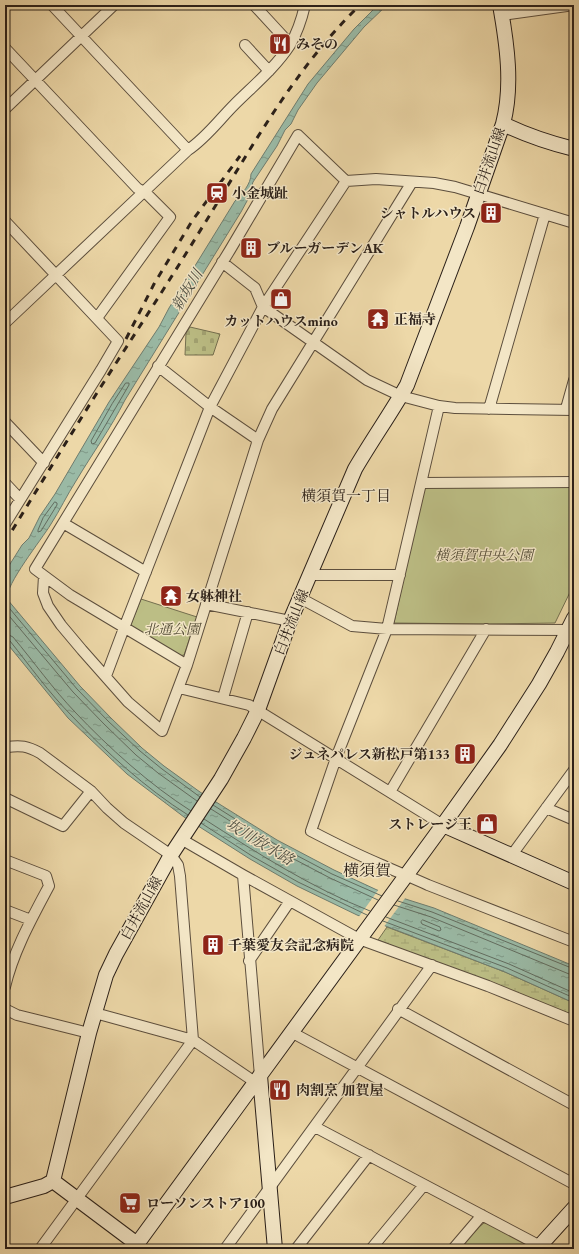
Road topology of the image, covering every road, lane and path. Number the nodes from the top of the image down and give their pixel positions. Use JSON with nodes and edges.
{"nodes":[{"id":1,"x":52,"y":5,"type":"edge"},
{"id":2,"x":114,"y":5,"type":"edge"},
{"id":3,"x":254,"y":5,"type":"edge"},
{"id":4,"x":305,"y":5,"type":"edge"},
{"id":5,"x":574,"y":5,"type":"edge"},
{"id":6,"x":562,"y":6,"type":"edge"},
{"id":7,"x":501,"y":10,"type":"edge"},
{"id":8,"x":82,"y":37,"type":"junction"},
{"id":9,"x":290,"y":44,"type":"junction"},
{"id":10,"x":245,"y":45,"type":"dead end"},
{"id":11,"x":5,"y":48,"type":"edge"},
{"id":12,"x":269,"y":71,"type":"junction"},
{"id":13,"x":36,"y":81,"type":"junction"},
{"id":14,"x":5,"y":109,"type":"edge"},
{"id":15,"x":503,"y":124,"type":"junction"},
{"id":16,"x":574,"y":149,"type":"edge"},
{"id":17,"x":188,"y":150,"type":"junction"},
{"id":18,"x":346,"y":180,"type":"junction"},
{"id":19,"x":412,"y":182,"type":"junction"},
{"id":20,"x":143,"y":192,"type":"junction"},
{"id":21,"x":478,"y":194,"type":"junction"},
{"id":22,"x":545,"y":214,"type":"junction"},
{"id":23,"x":5,"y":221,"type":"edge"},
{"id":24,"x":574,"y":223,"type":"edge"},
{"id":25,"x":222,"y":262,"type":"junction"},
{"id":26,"x":55,"y":274,"type":"junction"},
{"id":27,"x":263,"y":307,"type":"junction"},
{"id":28,"x":96,"y":318,"type":"junction"},
{"id":29,"x":5,"y":323,"type":"edge"},
{"id":30,"x":314,"y":343,"type":"junction"},
{"id":31,"x":158,"y":366,"type":"junction"},
{"id":32,"x":574,"y":380,"type":"edge"},
{"id":33,"x":401,"y":396,"type":"junction"},
{"id":34,"x":439,"y":406,"type":"junction"},
{"id":35,"x":210,"y":407,"type":"junction"},
{"id":36,"x":489,"y":409,"type":"junction"},
{"id":37,"x":570,"y":410,"type":"edge"},
{"id":38,"x":5,"y":422,"type":"edge"},
{"id":39,"x":258,"y":440,"type":"junction"},
{"id":40,"x":44,"y":463,"type":"junction"},
{"id":41,"x":574,"y":482,"type":"edge"},
{"id":42,"x":5,"y":483,"type":"edge"},
{"id":43,"x":421,"y":483,"type":"junction"},
{"id":44,"x":20,"y":499,"type":"junction"},
{"id":45,"x":63,"y":523,"type":"junction"},
{"id":46,"x":5,"y":524,"type":"edge"},
{"id":47,"x":146,"y":572,"type":"junction"},
{"id":48,"x":310,"y":575,"type":"junction"},
{"id":49,"x":400,"y":575,"type":"junction"},
{"id":50,"x":44,"y":576,"type":"junction"},
{"id":51,"x":300,"y":598,"type":"junction"},
{"id":52,"x":206,"y":604,"type":"junction"},
{"id":53,"x":248,"y":612,"type":"junction"},
{"id":54,"x":290,"y":620,"type":"junction"},
{"id":55,"x":572,"y":626,"type":"edge"},
{"id":56,"x":124,"y":628,"type":"junction"},
{"id":57,"x":486,"y":628,"type":"junction"},
{"id":58,"x":387,"y":629,"type":"junction"},
{"id":59,"x":187,"y":665,"type":"junction"},
{"id":60,"x":106,"y":676,"type":"junction"},
{"id":61,"x":178,"y":688,"type":"junction"},
{"id":62,"x":223,"y":698,"type":"junction"},
{"id":63,"x":258,"y":710,"type":"junction"},
{"id":64,"x":5,"y":746,"type":"edge"},
{"id":65,"x":336,"y":758,"type":"junction"},
{"id":66,"x":574,"y":770,"type":"edge"},
{"id":67,"x":91,"y":791,"type":"junction"},
{"id":68,"x":390,"y":792,"type":"junction"},
{"id":69,"x":5,"y":798,"type":"edge"},
{"id":70,"x":546,"y":808,"type":"junction"},
{"id":71,"x":574,"y":820,"type":"edge"},
{"id":72,"x":443,"y":825,"type":"junction"},
{"id":73,"x":182,"y":837,"type":"junction"},
{"id":74,"x":171,"y":855,"type":"junction"},
{"id":75,"x":511,"y":856,"type":"junction"},
{"id":76,"x":5,"y":860,"type":"edge"},
{"id":77,"x":243,"y":875,"type":"junction"},
{"id":78,"x":404,"y":877,"type":"junction"},
{"id":79,"x":574,"y":883,"type":"edge"},
{"id":80,"x":290,"y":901,"type":"junction"},
{"id":81,"x":5,"y":910,"type":"edge"},
{"id":82,"x":31,"y":920,"type":"junction"},
{"id":83,"x":361,"y":936,"type":"junction"},
{"id":84,"x":574,"y":942,"type":"edge"},
{"id":85,"x":249,"y":961,"type":"junction"},
{"id":86,"x":9,"y":962,"type":"edge"},
{"id":87,"x":432,"y":965,"type":"junction"},
{"id":88,"x":5,"y":987,"type":"edge"},
{"id":89,"x":5,"y":1009,"type":"edge"},
{"id":90,"x":398,"y":1010,"type":"junction"},
{"id":91,"x":95,"y":1013,"type":"junction"},
{"id":92,"x":574,"y":1021,"type":"edge"},
{"id":93,"x":291,"y":1032,"type":"junction"},
{"id":94,"x":89,"y":1033,"type":"junction"},
{"id":95,"x":193,"y":1040,"type":"junction"},
{"id":96,"x":356,"y":1068,"type":"junction"},
{"id":97,"x":258,"y":1079,"type":"junction"},
{"id":98,"x":574,"y":1105,"type":"edge"},
{"id":99,"x":315,"y":1127,"type":"junction"},
{"id":100,"x":369,"y":1155,"type":"junction"},
{"id":101,"x":53,"y":1181,"type":"junction"},
{"id":102,"x":574,"y":1184,"type":"edge"},
{"id":103,"x":424,"y":1185,"type":"junction"},
{"id":104,"x":269,"y":1188,"type":"junction"},
{"id":105,"x":5,"y":1197,"type":"edge"},
{"id":106,"x":76,"y":1200,"type":"junction"},
{"id":107,"x":574,"y":1208,"type":"edge"},
{"id":108,"x":482,"y":1215,"type":"junction"},
{"id":109,"x":138,"y":1247,"type":"edge"},
{"id":110,"x":541,"y":1248,"type":"edge"},
{"id":111,"x":40,"y":1249,"type":"edge"},
{"id":112,"x":225,"y":1249,"type":"edge"},
{"id":113,"x":275,"y":1249,"type":"edge"},
{"id":114,"x":296,"y":1249,"type":"edge"},
{"id":115,"x":371,"y":1249,"type":"edge"},
{"id":116,"x":453,"y":1249,"type":"edge"}],
"edges":[{"from":1,"to":8,"type":"street"},
{"from":2,"to":8,"type":"street"},
{"from":3,"to":9,"type":"street"},
{"from":4,"to":9,"type":"street"},
{"from":5,"to":6,"type":"street"},
{"from":6,"to":7,"type":"street"},
{"from":7,"to":15,"type":"main road","name":"白井流山線"},
{"from":8,"to":13,"type":"street"},
{"from":8,"to":17,"type":"street"},
{"from":9,"to":12,"type":"street"},
{"from":10,"to":12,"type":"street"},
{"from":11,"to":13,"type":"street"},
{"from":12,"to":17,"type":"street"},
{"from":13,"to":14,"type":"street"},
{"from":13,"to":20,"type":"street"},
{"from":15,"to":16,"type":"main road"},
{"from":15,"to":21,"type":"main road","name":"白井流山線"},
{"from":17,"to":20,"type":"street"},
{"from":18,"to":19,"type":"street"},
{"from":18,"to":25,"type":"street"},
{"from":18,"to":27,"type":"street"},
{"from":19,"to":21,"type":"street"},
{"from":19,"to":30,"type":"street"},
{"from":20,"to":26,"type":"street"},
{"from":20,"to":28,"type":"street"},
{"from":21,"to":22,"type":"street"},
{"from":21,"to":33,"type":"main road","name":"白井流山線"},
{"from":22,"to":24,"type":"street"},
{"from":22,"to":36,"type":"street"},
{"from":23,"to":26,"type":"street"},
{"from":25,"to":27,"type":"street"},
{"from":25,"to":31,"type":"street"},
{"from":26,"to":28,"type":"street"},
{"from":26,"to":29,"type":"street"},
{"from":27,"to":30,"type":"street"},
{"from":27,"to":35,"type":"street"},
{"from":28,"to":40,"type":"street"},
{"from":30,"to":33,"type":"street"},
{"from":30,"to":39,"type":"street"},
{"from":31,"to":35,"type":"street"},
{"from":31,"to":45,"type":"street"},
{"from":32,"to":37,"type":"street"},
{"from":33,"to":34,"type":"street"},
{"from":33,"to":48,"type":"main road","name":"白井流山線"},
{"from":34,"to":36,"type":"street"},
{"from":34,"to":43,"type":"street"},
{"from":35,"to":39,"type":"street"},
{"from":35,"to":47,"type":"street"},
{"from":36,"to":37,"type":"street"},
{"from":38,"to":40,"type":"street"},
{"from":39,"to":52,"type":"street"},
{"from":40,"to":44,"type":"street"},
{"from":41,"to":43,"type":"street"},
{"from":42,"to":44,"type":"street"},
{"from":43,"to":49,"type":"street"},
{"from":44,"to":46,"type":"street"},
{"from":45,"to":47,"type":"street"},
{"from":45,"to":50,"type":"street"},
{"from":47,"to":56,"type":"street"},
{"from":48,"to":49,"type":"street"},
{"from":48,"to":51,"type":"main road","name":"白井流山線"},
{"from":49,"to":58,"type":"street"},
{"from":50,"to":56,"type":"street"},
{"from":50,"to":60,"type":"street"},
{"from":51,"to":54,"type":"main road","name":"白井流山線"},
{"from":51,"to":58,"type":"street"},
{"from":52,"to":53,"type":"street"},
{"from":52,"to":59,"type":"street"},
{"from":53,"to":54,"type":"street"},
{"from":53,"to":62,"type":"street"},
{"from":54,"to":63,"type":"main road","name":"白井流山線"},
{"from":55,"to":57,"type":"street"},
{"from":55,"to":72,"type":"main road"},
{"from":56,"to":59,"type":"street"},
{"from":56,"to":60,"type":"street"},
{"from":57,"to":58,"type":"street"},
{"from":57,"to":68,"type":"street"},
{"from":58,"to":65,"type":"street"},
{"from":59,"to":61,"type":"street"},
{"from":60,"to":61,"type":"street"},
{"from":61,"to":62,"type":"street"},
{"from":62,"to":63,"type":"street"},
{"from":63,"to":65,"type":"street"},
{"from":63,"to":73,"type":"main road","name":"白井流山線"},
{"from":64,"to":67,"type":"street"},
{"from":65,"to":68,"type":"street"},
{"from":65,"to":78,"type":"street"},
{"from":66,"to":70,"type":"street"},
{"from":67,"to":69,"type":"street"},
{"from":67,"to":74,"type":"street"},
{"from":68,"to":72,"type":"street"},
{"from":70,"to":71,"type":"street"},
{"from":70,"to":75,"type":"street"},
{"from":72,"to":75,"type":"main road"},
{"from":72,"to":78,"type":"main road"},
{"from":73,"to":74,"type":"main road","name":"白井流山線"},
{"from":73,"to":77,"type":"street"},
{"from":74,"to":91,"type":"main road","name":"白井流山線"},
{"from":74,"to":95,"type":"street"},
{"from":75,"to":79,"type":"main road"},
{"from":76,"to":82,"type":"street"},
{"from":77,"to":80,"type":"street"},
{"from":77,"to":85,"type":"street"},
{"from":78,"to":83,"type":"main road"},
{"from":78,"to":84,"type":"street"},
{"from":80,"to":83,"type":"street"},
{"from":80,"to":85,"type":"street"},
{"from":81,"to":82,"type":"street"},
{"from":82,"to":86,"type":"street"},
{"from":83,"to":87,"type":"street"},
{"from":83,"to":93,"type":"main road"},
{"from":85,"to":97,"type":"street"},
{"from":86,"to":88,"type":"street"},
{"from":87,"to":90,"type":"street"},
{"from":87,"to":92,"type":"street"},
{"from":89,"to":94,"type":"street"},
{"from":90,"to":96,"type":"street"},
{"from":90,"to":98,"type":"street"},
{"from":91,"to":94,"type":"main road","name":"白井流山線"},
{"from":91,"to":95,"type":"street"},
{"from":93,"to":96,"type":"street"},
{"from":93,"to":97,"type":"main road"},
{"from":94,"to":101,"type":"main road","name":"白井流山線"},
{"from":95,"to":97,"type":"street"},
{"from":95,"to":106,"type":"street"},
{"from":96,"to":99,"type":"street"},
{"from":96,"to":102,"type":"street"},
{"from":97,"to":104,"type":"main road"},
{"from":97,"to":109,"type":"main road"},
{"from":99,"to":100,"type":"street"},
{"from":99,"to":104,"type":"street"},
{"from":100,"to":103,"type":"street"},
{"from":100,"to":114,"type":"street"},
{"from":101,"to":105,"type":"main road"},
{"from":101,"to":106,"type":"main road"},
{"from":103,"to":108,"type":"street"},
{"from":103,"to":115,"type":"street"},
{"from":104,"to":112,"type":"street"},
{"from":104,"to":113,"type":"main road"},
{"from":106,"to":109,"type":"main road"},
{"from":106,"to":111,"type":"street"},
{"from":107,"to":110,"type":"main road"},
{"from":108,"to":110,"type":"street"},
{"from":108,"to":116,"type":"street"}]}
